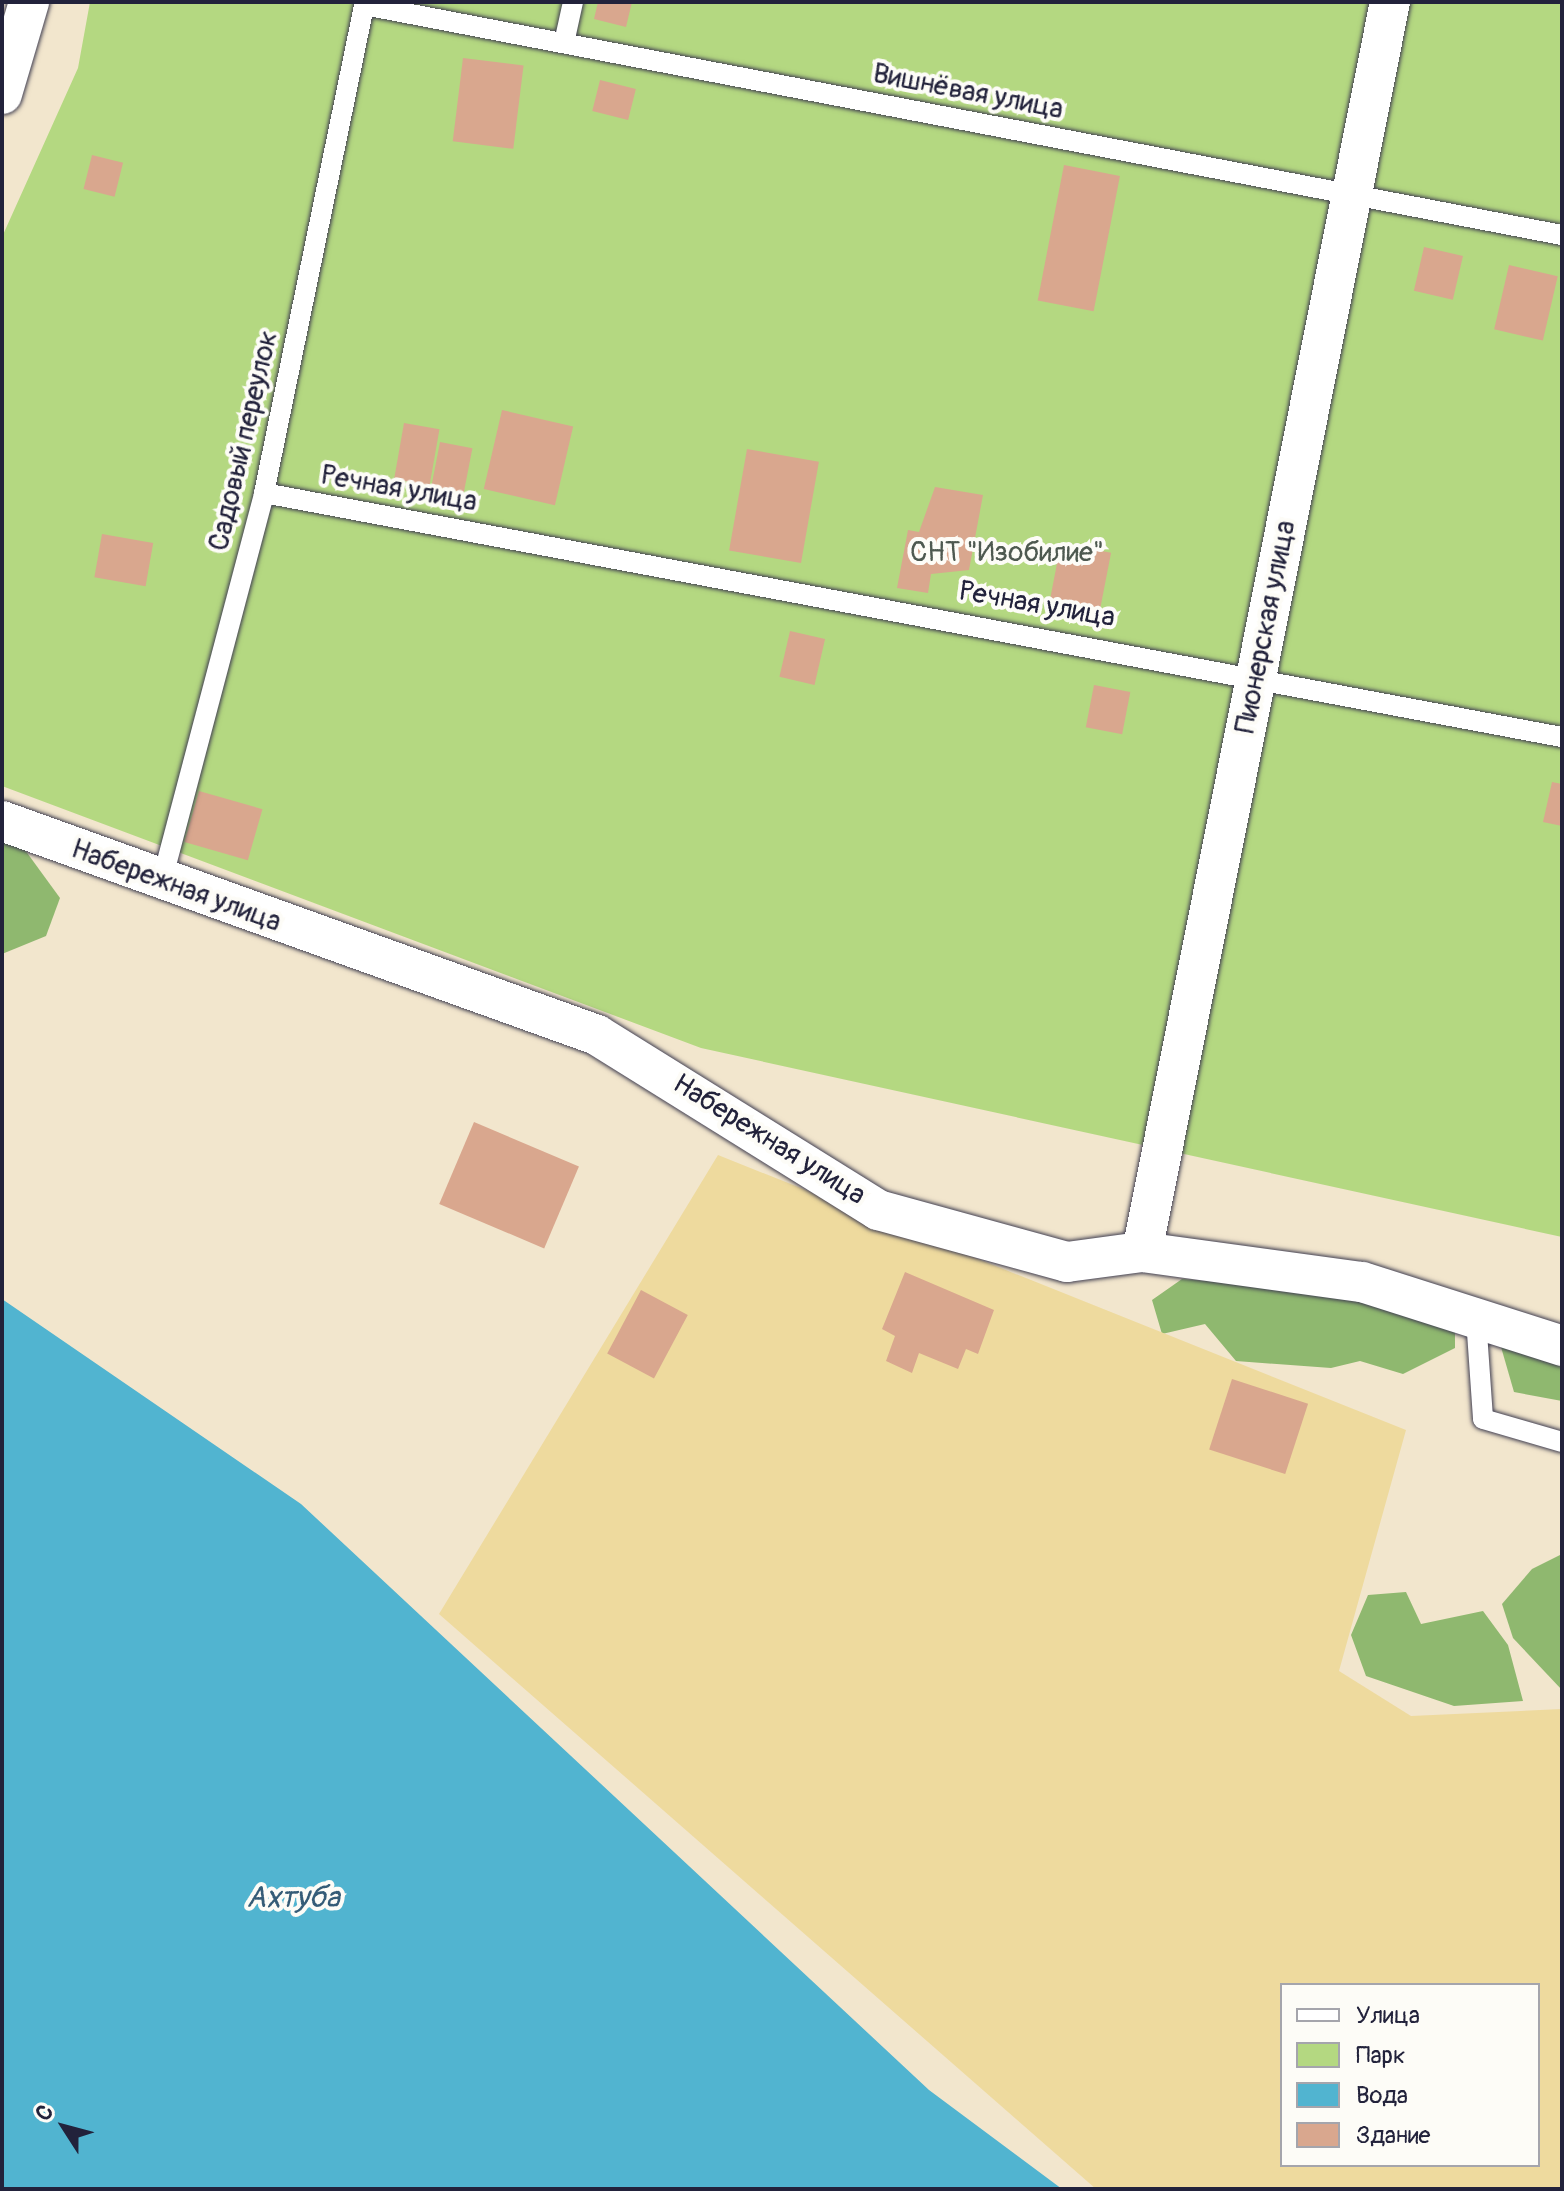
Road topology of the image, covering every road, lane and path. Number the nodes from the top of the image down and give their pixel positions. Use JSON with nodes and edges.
{"nodes":[{"id":1,"x":29,"y":2,"type":"edge"},
{"id":2,"x":573,"y":2,"type":"edge"},
{"id":3,"x":1390,"y":2,"type":"edge"},
{"id":4,"x":364,"y":5,"type":"joint"},
{"id":5,"x":564,"y":43,"type":"junction"},
{"id":6,"x":2,"y":94,"type":"edge"},
{"id":7,"x":1352,"y":193,"type":"junction"},
{"id":8,"x":1562,"y":235,"type":"edge"},
{"id":9,"x":264,"y":493,"type":"junction"},
{"id":10,"x":1257,"y":674,"type":"junction"},
{"id":11,"x":1562,"y":737,"type":"edge"},
{"id":12,"x":2,"y":821,"type":"edge"},
{"id":13,"x":161,"y":884,"type":"junction"},
{"id":14,"x":1142,"y":1252,"type":"junction"},
{"id":15,"x":1476,"y":1318,"type":"junction"},
{"id":16,"x":1562,"y":1346,"type":"edge"},
{"id":17,"x":1562,"y":1442,"type":"edge"}],
"edges":[{"from":1,"to":6,"type":"street"},
{"from":2,"to":5,"type":"lane"},
{"from":3,"to":7,"type":"street","name":"Пионерская улица"},
{"from":4,"to":5,"type":"lane","name":"Вишнёвая улица"},
{"from":4,"to":9,"type":"lane","name":"Садовый переулок"},
{"from":5,"to":7,"type":"lane","name":"Вишнёвая улица"},
{"from":7,"to":8,"type":"lane","name":"Вишнёвая улица"},
{"from":7,"to":10,"type":"street","name":"Пионерская улица"},
{"from":9,"to":10,"type":"lane","name":"Речная улица"},
{"from":9,"to":13,"type":"lane","name":"Садовый переулок"},
{"from":10,"to":11,"type":"lane","name":"Речная улица"},
{"from":10,"to":14,"type":"street","name":"Пионерская улица"},
{"from":12,"to":13,"type":"street","name":"Набережная улица"},
{"from":13,"to":14,"type":"street","name":"Набережная улица"},
{"from":14,"to":15,"type":"street","name":"Набережная улица"},
{"from":15,"to":16,"type":"street","name":"Набережная улица"},
{"from":15,"to":17,"type":"lane"}]}
